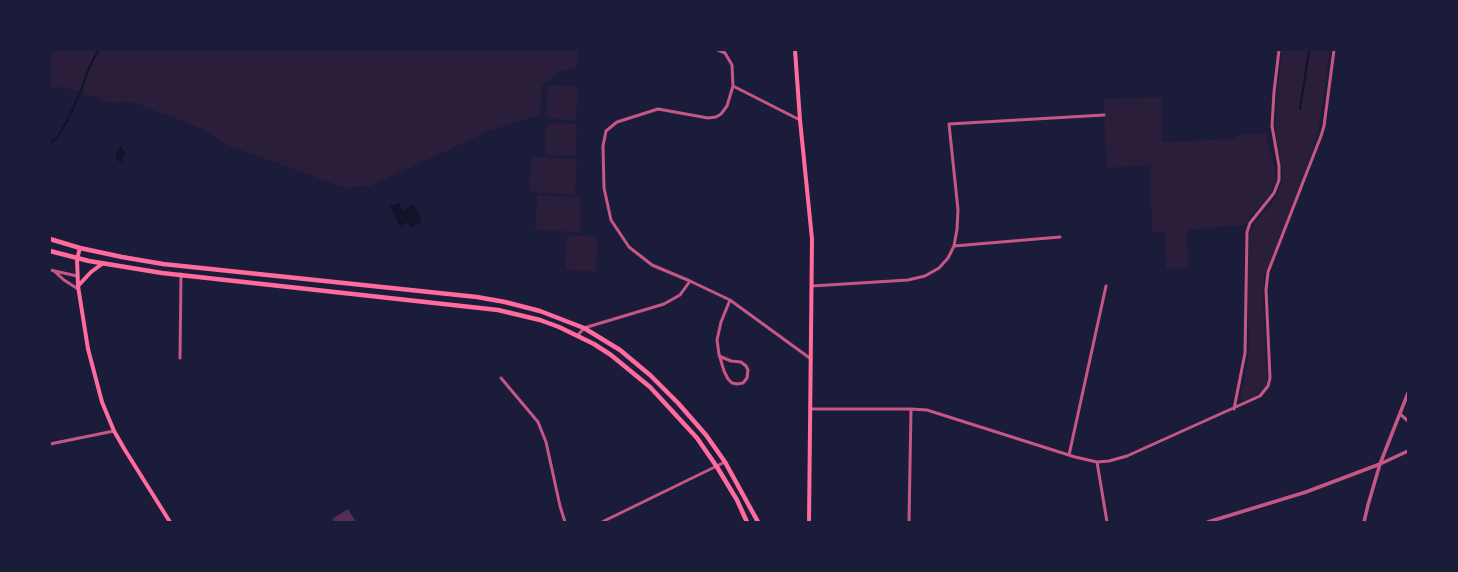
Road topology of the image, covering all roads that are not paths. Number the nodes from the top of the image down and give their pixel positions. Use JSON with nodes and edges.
{"nodes":[{"id":1,"x":718,"y":50,"type":"edge"},
{"id":2,"x":795,"y":50,"type":"edge"},
{"id":3,"x":1279,"y":50,"type":"edge"},
{"id":4,"x":1334,"y":50,"type":"edge"},
{"id":5,"x":733,"y":86,"type":"junction"},
{"id":6,"x":1104,"y":115,"type":"dead end"},
{"id":7,"x":800,"y":120,"type":"junction"},
{"id":8,"x":1060,"y":237,"type":"dead end"},
{"id":9,"x":50,"y":239,"type":"edge"},
{"id":10,"x":954,"y":246,"type":"junction"},
{"id":11,"x":80,"y":248,"type":"junction"},
{"id":12,"x":50,"y":251,"type":"edge"},
{"id":13,"x":77,"y":259,"type":"junction"},
{"id":14,"x":102,"y":264,"type":"junction"},
{"id":15,"x":52,"y":270,"type":"edge"},
{"id":16,"x":181,"y":274,"type":"junction"},
{"id":17,"x":77,"y":276,"type":"junction"},
{"id":18,"x":690,"y":281,"type":"junction"},
{"id":19,"x":812,"y":286,"type":"junction"},
{"id":20,"x":1106,"y":286,"type":"dead end"},
{"id":21,"x":78,"y":288,"type":"junction"},
{"id":22,"x":730,"y":300,"type":"junction"},
{"id":23,"x":584,"y":328,"type":"junction"},
{"id":24,"x":578,"y":336,"type":"junction"},
{"id":25,"x":719,"y":356,"type":"junction"},
{"id":26,"x":180,"y":358,"type":"dead end"},
{"id":27,"x":812,"y":358,"type":"junction"},
{"id":28,"x":501,"y":378,"type":"dead end"},
{"id":29,"x":1408,"y":393,"type":"edge"},
{"id":30,"x":811,"y":409,"type":"junction"},
{"id":31,"x":912,"y":409,"type":"junction"},
{"id":32,"x":1234,"y":409,"type":"junction"},
{"id":33,"x":1400,"y":414,"type":"junction"},
{"id":34,"x":1408,"y":421,"type":"edge"},
{"id":35,"x":114,"y":431,"type":"junction"},
{"id":36,"x":50,"y":444,"type":"edge"},
{"id":37,"x":1408,"y":451,"type":"edge"},
{"id":38,"x":1069,"y":455,"type":"junction"},
{"id":39,"x":725,"y":462,"type":"junction"},
{"id":40,"x":1097,"y":462,"type":"junction"},
{"id":41,"x":1380,"y":464,"type":"junction"},
{"id":42,"x":717,"y":467,"type":"junction"},
{"id":43,"x":170,"y":522,"type":"edge"},
{"id":44,"x":565,"y":522,"type":"edge"},
{"id":45,"x":602,"y":522,"type":"edge"},
{"id":46,"x":748,"y":522,"type":"edge"},
{"id":47,"x":758,"y":522,"type":"edge"},
{"id":48,"x":809,"y":522,"type":"edge"},
{"id":49,"x":909,"y":522,"type":"edge"},
{"id":50,"x":1107,"y":522,"type":"edge"},
{"id":51,"x":1208,"y":522,"type":"edge"},
{"id":52,"x":1364,"y":522,"type":"edge"}],
"edges":[{"from":1,"to":5,"type":"street"},
{"from":2,"to":7,"type":"main road"},
{"from":3,"to":32,"type":"street"},
{"from":4,"to":32,"type":"street"},
{"from":5,"to":7,"type":"street"},
{"from":5,"to":18,"type":"street"},
{"from":6,"to":10,"type":"street"},
{"from":7,"to":19,"type":"main road"},
{"from":8,"to":10,"type":"street"},
{"from":9,"to":11,"type":"main road"},
{"from":10,"to":19,"type":"street"},
{"from":11,"to":13,"type":"main road"},
{"from":11,"to":23,"type":"main road"},
{"from":12,"to":13,"type":"main road"},
{"from":13,"to":14,"type":"main road"},
{"from":13,"to":17,"type":"main road"},
{"from":14,"to":16,"type":"main road"},
{"from":14,"to":21,"type":"main road"},
{"from":15,"to":17,"type":"street"},
{"from":15,"to":21,"type":"street"},
{"from":16,"to":24,"type":"main road"},
{"from":16,"to":26,"type":"street"},
{"from":17,"to":21,"type":"main road"},
{"from":18,"to":22,"type":"street"},
{"from":18,"to":23,"type":"street"},
{"from":19,"to":27,"type":"main road"},
{"from":20,"to":38,"type":"street"},
{"from":21,"to":35,"type":"main road"},
{"from":22,"to":25,"type":"street"},
{"from":22,"to":27,"type":"street"},
{"from":23,"to":24,"type":"street"},
{"from":23,"to":39,"type":"main road"},
{"from":24,"to":42,"type":"main road"},
{"from":25,"to":25,"type":"street"},
{"from":27,"to":30,"type":"main road"},
{"from":28,"to":44,"type":"street"},
{"from":29,"to":33,"type":"street"},
{"from":30,"to":31,"type":"street"},
{"from":30,"to":48,"type":"main road"},
{"from":31,"to":38,"type":"street"},
{"from":31,"to":49,"type":"street"},
{"from":32,"to":40,"type":"street"},
{"from":33,"to":34,"type":"street"},
{"from":33,"to":41,"type":"street"},
{"from":35,"to":36,"type":"street"},
{"from":35,"to":43,"type":"main road"},
{"from":37,"to":41,"type":"street"},
{"from":38,"to":40,"type":"street"},
{"from":39,"to":42,"type":"street"},
{"from":39,"to":47,"type":"main road"},
{"from":40,"to":50,"type":"street"},
{"from":41,"to":51,"type":"street"},
{"from":41,"to":52,"type":"street"},
{"from":42,"to":45,"type":"street"},
{"from":42,"to":46,"type":"main road"}]}
